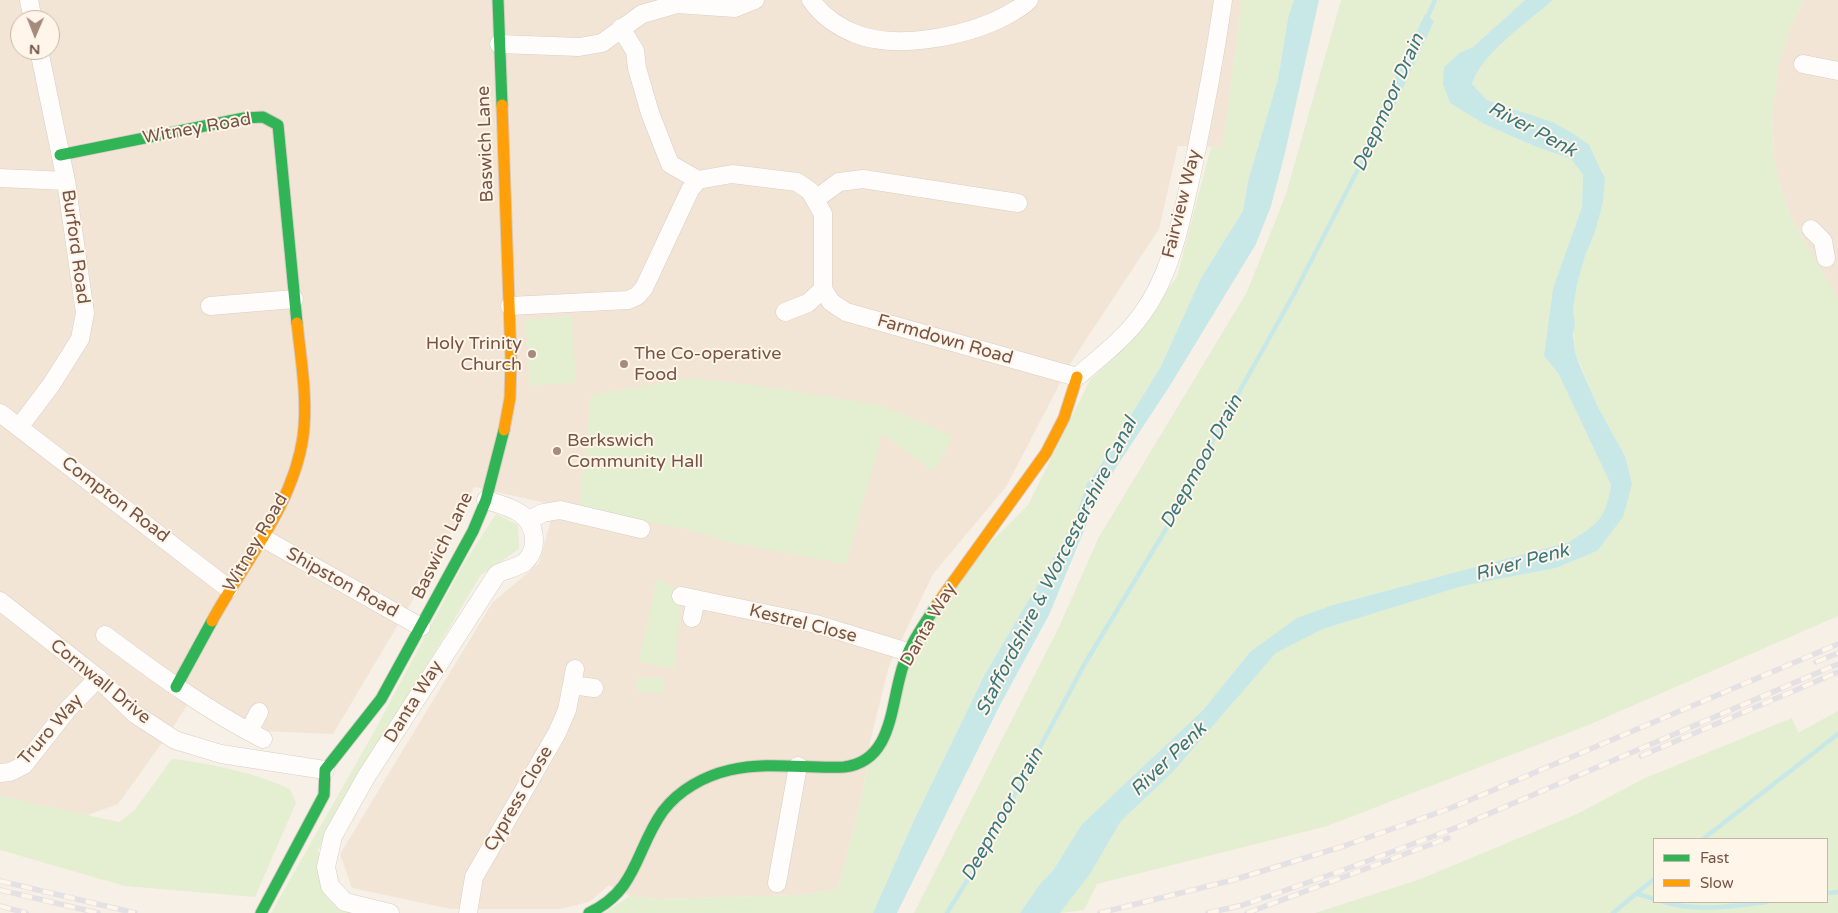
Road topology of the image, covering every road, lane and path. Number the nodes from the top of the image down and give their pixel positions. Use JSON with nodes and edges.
{"nodes":[{"id":1,"x":498,"y":0,"type":"edge"},
{"id":2,"x":755,"y":0,"type":"edge"},
{"id":3,"x":811,"y":0,"type":"edge"},
{"id":4,"x":1029,"y":0,"type":"edge"},
{"id":5,"x":1223,"y":0,"type":"edge"},
{"id":6,"x":621,"y":28,"type":"junction"},
{"id":7,"x":499,"y":44,"type":"junction"},
{"id":8,"x":41,"y":60,"type":"edge"},
{"id":9,"x":1800,"y":64,"type":"dead end"},
{"id":10,"x":1838,"y":70,"type":"edge"},
{"id":11,"x":60,"y":155,"type":"junction"},
{"id":12,"x":0,"y":178,"type":"edge"},
{"id":13,"x":698,"y":180,"type":"junction"},
{"id":14,"x":66,"y":181,"type":"junction"},
{"id":15,"x":816,"y":199,"type":"junction"},
{"id":16,"x":1018,"y":203,"type":"dead end"},
{"id":17,"x":823,"y":289,"type":"junction"},
{"id":18,"x":294,"y":299,"type":"junction"},
{"id":19,"x":210,"y":306,"type":"dead end"},
{"id":20,"x":510,"y":306,"type":"junction"},
{"id":21,"x":785,"y":312,"type":"dead end"},
{"id":22,"x":1077,"y":377,"type":"junction"},
{"id":23,"x":0,"y":413,"type":"edge"},
{"id":24,"x":20,"y":426,"type":"junction"},
{"id":25,"x":486,"y":500,"type":"junction"},
{"id":26,"x":528,"y":520,"type":"junction"},
{"id":27,"x":642,"y":529,"type":"dead end"},
{"id":28,"x":263,"y":538,"type":"junction"},
{"id":29,"x":230,"y":589,"type":"junction"},
{"id":30,"x":0,"y":601,"type":"edge"},
{"id":31,"x":692,"y":618,"type":"dead end"},
{"id":32,"x":421,"y":627,"type":"junction"},
{"id":33,"x":105,"y":635,"type":"dead end"},
{"id":34,"x":908,"y":652,"type":"junction"},
{"id":35,"x":98,"y":678,"type":"junction"},
{"id":36,"x":176,"y":687,"type":"junction"},
{"id":37,"x":594,"y":688,"type":"dead end"},
{"id":38,"x":259,"y":712,"type":"dead end"},
{"id":39,"x":798,"y":766,"type":"junction"},
{"id":40,"x":326,"y":770,"type":"junction"},
{"id":41,"x":0,"y":773,"type":"edge"},
{"id":42,"x":777,"y":883,"type":"dead end"},
{"id":43,"x":263,"y":908,"type":"edge"},
{"id":44,"x":390,"y":913,"type":"edge"},
{"id":45,"x":468,"y":913,"type":"edge"},
{"id":46,"x":590,"y":913,"type":"edge"}],
"edges":[{"from":1,"to":7,"type":"street","name":"Baswich Lane"},
{"from":2,"to":6,"type":"street"},
{"from":3,"to":4,"type":"street"},
{"from":5,"to":22,"type":"street","name":"Fairview Way"},
{"from":6,"to":7,"type":"street"},
{"from":6,"to":13,"type":"street"},
{"from":7,"to":20,"type":"street","name":"Baswich Lane"},
{"from":8,"to":11,"type":"street","name":"Burford Road"},
{"from":9,"to":10,"type":"street"},
{"from":11,"to":14,"type":"street","name":"Burford Road"},
{"from":11,"to":18,"type":"street","name":"Witney Road"},
{"from":12,"to":14,"type":"street"},
{"from":13,"to":15,"type":"street"},
{"from":13,"to":20,"type":"street"},
{"from":14,"to":24,"type":"street","name":"Burford Road"},
{"from":15,"to":16,"type":"street"},
{"from":15,"to":17,"type":"street"},
{"from":17,"to":21,"type":"street"},
{"from":17,"to":22,"type":"street","name":"Farmdown Road"},
{"from":18,"to":19,"type":"street"},
{"from":18,"to":28,"type":"street","name":"Witney Road"},
{"from":20,"to":25,"type":"street","name":"Baswich Lane"},
{"from":22,"to":34,"type":"street","name":"Danta Way"},
{"from":23,"to":24,"type":"street","name":"Compton Road"},
{"from":24,"to":29,"type":"street","name":"Compton Road"},
{"from":25,"to":26,"type":"street"},
{"from":25,"to":32,"type":"street","name":"Baswich Lane"},
{"from":26,"to":27,"type":"street"},
{"from":26,"to":44,"type":"street","name":"Danta Way"},
{"from":28,"to":29,"type":"street","name":"Witney Road"},
{"from":28,"to":32,"type":"street","name":"Shipston Road"},
{"from":29,"to":36,"type":"street","name":"Witney Road"},
{"from":30,"to":35,"type":"street","name":"Cornwall Drive"},
{"from":31,"to":34,"type":"street","name":"Kestrel Close"},
{"from":32,"to":40,"type":"street","name":"Baswich Lane"},
{"from":33,"to":36,"type":"street"},
{"from":34,"to":39,"type":"street","name":"Danta Way"},
{"from":35,"to":40,"type":"street","name":"Cornwall Drive"},
{"from":35,"to":41,"type":"street","name":"Truro Way"},
{"from":36,"to":38,"type":"street"},
{"from":37,"to":45,"type":"street","name":"Cypress Close"},
{"from":39,"to":42,"type":"street"},
{"from":39,"to":46,"type":"street","name":"Danta Way"},
{"from":40,"to":43,"type":"street"}]}
